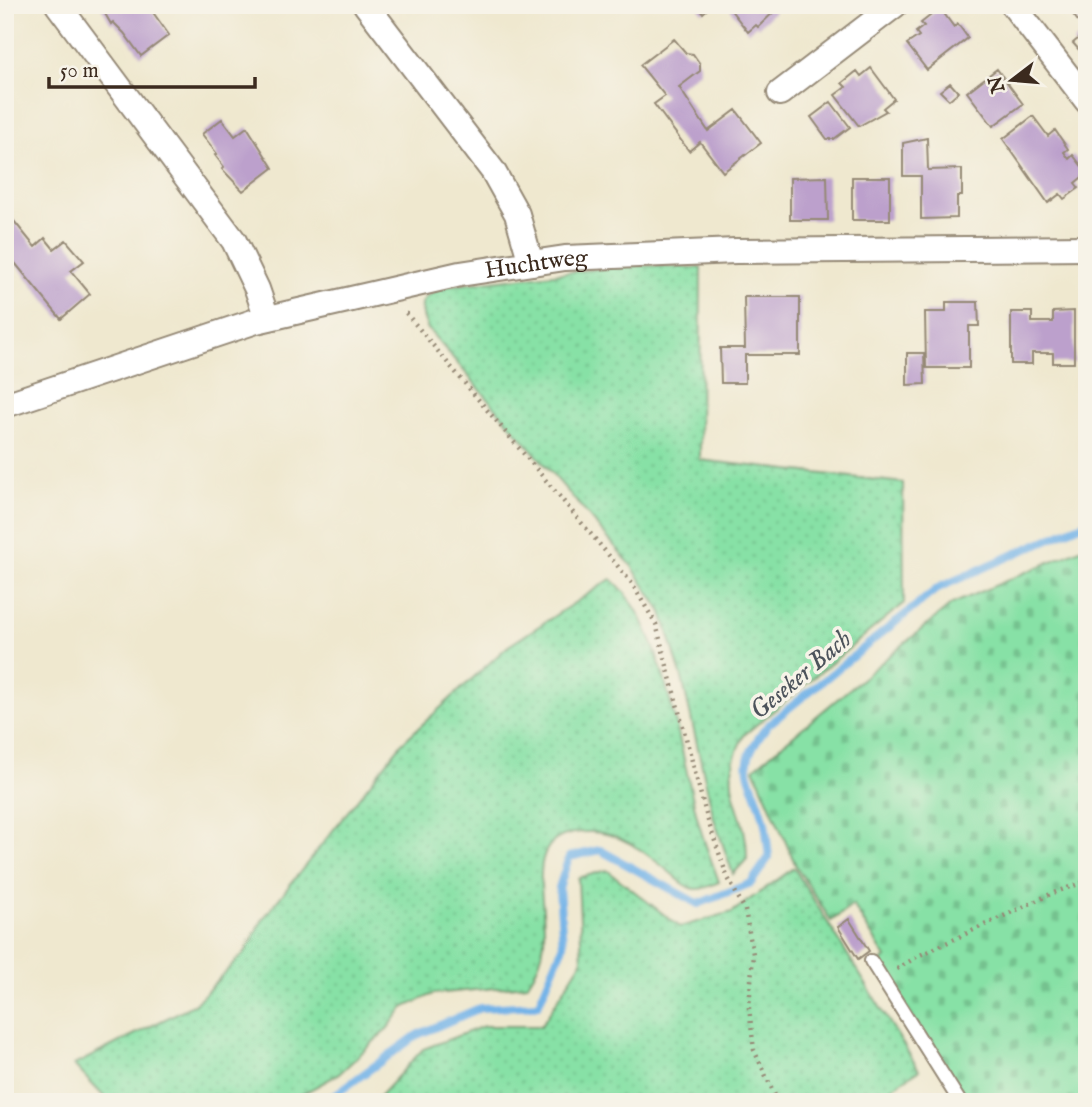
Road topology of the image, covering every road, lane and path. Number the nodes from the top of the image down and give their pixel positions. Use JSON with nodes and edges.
{"nodes":[{"id":1,"x":58,"y":5,"type":"edge"},
{"id":2,"x":366,"y":5,"type":"edge"},
{"id":3,"x":895,"y":5,"type":"edge"},
{"id":4,"x":1013,"y":5,"type":"edge"},
{"id":5,"x":780,"y":93,"type":"dead end"},
{"id":6,"x":1087,"y":102,"type":"edge"},
{"id":7,"x":1087,"y":248,"type":"edge"},
{"id":8,"x":531,"y":263,"type":"junction"},
{"id":9,"x":388,"y":289,"type":"junction"},
{"id":10,"x":267,"y":318,"type":"junction"},
{"id":11,"x":5,"y":405,"type":"edge"},
{"id":12,"x":1087,"y":881,"type":"edge"},
{"id":13,"x":871,"y":961,"type":"dead end"},
{"id":14,"x":882,"y":978,"type":"junction"},
{"id":15,"x":778,"y":1102,"type":"edge"},
{"id":16,"x":960,"y":1102,"type":"edge"}],
"edges":[{"from":1,"to":10,"type":"street"},
{"from":2,"to":8,"type":"street"},
{"from":3,"to":5,"type":"street"},
{"from":4,"to":6,"type":"street"},
{"from":7,"to":8,"type":"street","name":"Huchtweg"},
{"from":8,"to":9,"type":"street","name":"Huchtweg"},
{"from":9,"to":10,"type":"street","name":"Huchtweg"},
{"from":9,"to":15,"type":"path"},
{"from":10,"to":11,"type":"street","name":"Huchtweg"},
{"from":12,"to":14,"type":"path"},
{"from":13,"to":14,"type":"lane"},
{"from":14,"to":16,"type":"lane"}]}
